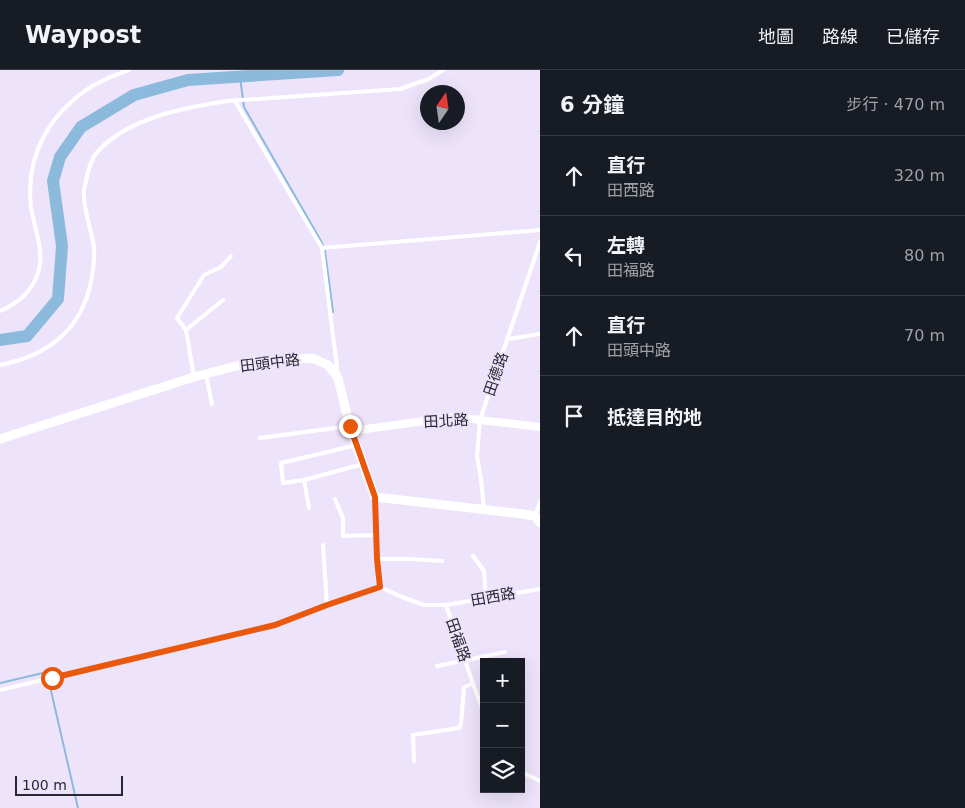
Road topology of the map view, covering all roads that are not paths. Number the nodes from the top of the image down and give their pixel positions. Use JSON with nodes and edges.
{"nodes":[{"id":1,"x":129,"y":70,"type":"edge"},
{"id":2,"x":444,"y":70,"type":"edge"},
{"id":3,"x":236,"y":101,"type":"junction"},
{"id":4,"x":540,"y":230,"type":"edge"},
{"id":5,"x":540,"y":242,"type":"edge"},
{"id":6,"x":322,"y":248,"type":"junction"},
{"id":7,"x":231,"y":256,"type":"dead end"},
{"id":8,"x":223,"y":300,"type":"dead end"},
{"id":9,"x":0,"y":311,"type":"edge"},
{"id":10,"x":186,"y":330,"type":"junction"},
{"id":11,"x":540,"y":334,"type":"edge"},
{"id":12,"x":508,"y":339,"type":"junction"},
{"id":13,"x":0,"y":366,"type":"edge"},
{"id":14,"x":206,"y":375,"type":"junction"},
{"id":15,"x":194,"y":377,"type":"junction"},
{"id":16,"x":338,"y":378,"type":"junction"},
{"id":17,"x":212,"y":404,"type":"dead end"},
{"id":18,"x":480,"y":420,"type":"junction"},
{"id":19,"x":540,"y":427,"type":"edge"},
{"id":20,"x":351,"y":428,"type":"junction"},
{"id":21,"x":0,"y":438,"type":"edge"},
{"id":22,"x":260,"y":438,"type":"dead end"},
{"id":23,"x":357,"y":445,"type":"junction"},
{"id":24,"x":364,"y":464,"type":"junction"},
{"id":25,"x":304,"y":480,"type":"junction"},
{"id":26,"x":375,"y":497,"type":"junction"},
{"id":27,"x":335,"y":499,"type":"dead end"},
{"id":28,"x":540,"y":502,"type":"edge"},
{"id":29,"x":309,"y":508,"type":"dead end"},
{"id":30,"x":484,"y":509,"type":"junction"},
{"id":31,"x":538,"y":519,"type":"edge"},
{"id":32,"x":376,"y":536,"type":"junction"},
{"id":33,"x":323,"y":545,"type":"dead end"},
{"id":34,"x":473,"y":556,"type":"dead end"},
{"id":35,"x":377,"y":559,"type":"junction"},
{"id":36,"x":442,"y":561,"type":"dead end"},
{"id":37,"x":380,"y":587,"type":"junction"},
{"id":38,"x":540,"y":589,"type":"edge"},
{"id":39,"x":486,"y":598,"type":"junction"},
{"id":40,"x":327,"y":605,"type":"junction"},
{"id":41,"x":446,"y":605,"type":"junction"},
{"id":42,"x":505,"y":652,"type":"dead end"},
{"id":43,"x":465,"y":660,"type":"junction"},
{"id":44,"x":437,"y":666,"type":"dead end"},
{"id":45,"x":472,"y":684,"type":"junction"},
{"id":46,"x":0,"y":690,"type":"edge"},
{"id":47,"x":480,"y":703,"type":"edge"},
{"id":48,"x":414,"y":761,"type":"dead end"},
{"id":49,"x":525,"y":774,"type":"edge"},
{"id":50,"x":540,"y":780,"type":"edge"}],
"edges":[{"from":1,"to":9,"type":"lane"},
{"from":2,"to":3,"type":"lane"},
{"from":3,"to":6,"type":"lane"},
{"from":3,"to":13,"type":"lane"},
{"from":4,"to":6,"type":"lane"},
{"from":5,"to":12,"type":"lane","name":"田德路"},
{"from":6,"to":16,"type":"lane"},
{"from":7,"to":10,"type":"lane"},
{"from":8,"to":10,"type":"lane"},
{"from":10,"to":15,"type":"lane"},
{"from":11,"to":12,"type":"lane"},
{"from":12,"to":18,"type":"lane","name":"田德路"},
{"from":14,"to":15,"type":"street","name":"田頭中路"},
{"from":14,"to":16,"type":"street","name":"田頭中路"},
{"from":14,"to":17,"type":"lane"},
{"from":15,"to":21,"type":"street","name":"田頭中路"},
{"from":16,"to":20,"type":"street"},
{"from":18,"to":19,"type":"street","name":"田北路"},
{"from":18,"to":20,"type":"street","name":"田北路"},
{"from":18,"to":30,"type":"lane","name":"田德路"},
{"from":20,"to":22,"type":"lane"},
{"from":20,"to":23,"type":"street"},
{"from":23,"to":24,"type":"street"},
{"from":23,"to":25,"type":"lane"},
{"from":24,"to":25,"type":"lane"},
{"from":24,"to":26,"type":"street"},
{"from":25,"to":29,"type":"lane"},
{"from":26,"to":30,"type":"street"},
{"from":26,"to":32,"type":"lane"},
{"from":27,"to":32,"type":"lane"},
{"from":28,"to":31,"type":"lane"},
{"from":30,"to":31,"type":"street"},
{"from":32,"to":35,"type":"lane"},
{"from":33,"to":40,"type":"lane"},
{"from":34,"to":39,"type":"lane"},
{"from":35,"to":36,"type":"lane"},
{"from":35,"to":37,"type":"lane"},
{"from":37,"to":40,"type":"lane"},
{"from":37,"to":41,"type":"lane","name":"田福路"},
{"from":38,"to":39,"type":"lane","name":"田西路"},
{"from":39,"to":41,"type":"lane","name":"田西路"},
{"from":40,"to":46,"type":"lane"},
{"from":41,"to":43,"type":"lane","name":"田福路"},
{"from":42,"to":43,"type":"lane"},
{"from":43,"to":44,"type":"lane"},
{"from":43,"to":45,"type":"lane","name":"田福路"},
{"from":45,"to":47,"type":"lane","name":"田福路"},
{"from":45,"to":48,"type":"lane"},
{"from":49,"to":50,"type":"lane"}]}
